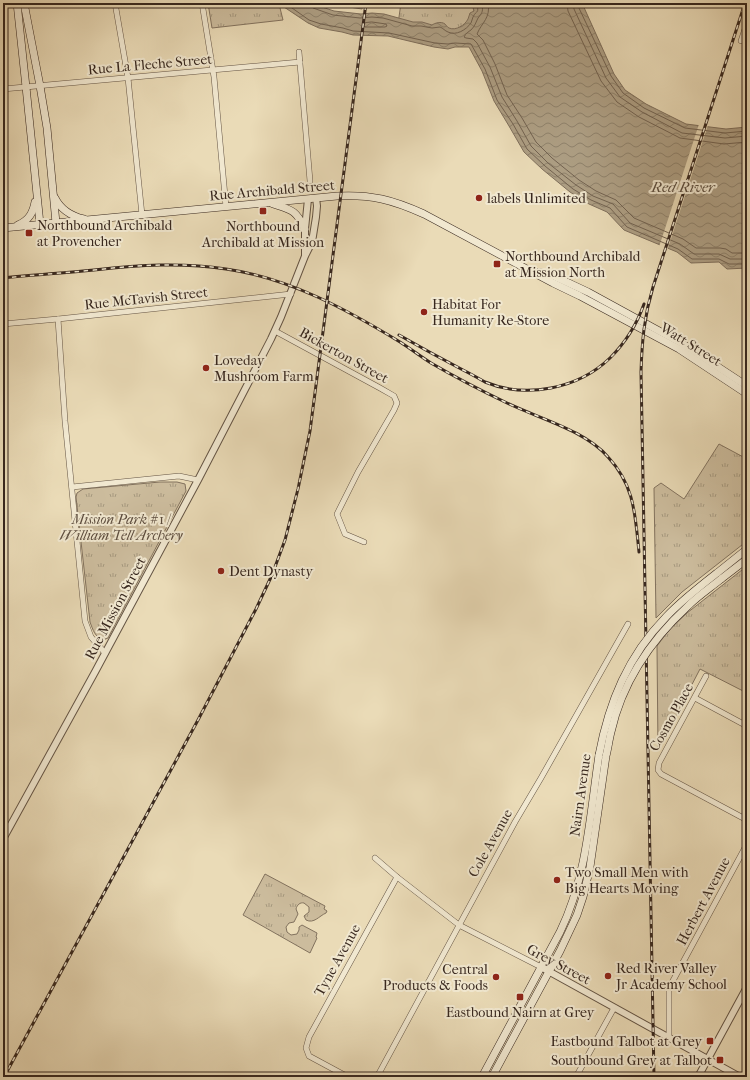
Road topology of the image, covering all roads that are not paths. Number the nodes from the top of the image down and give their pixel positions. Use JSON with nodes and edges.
{"nodes":[{"id":1,"x":17,"y":3,"type":"edge"},
{"id":2,"x":24,"y":3,"type":"edge"},
{"id":3,"x":115,"y":3,"type":"edge"},
{"id":4,"x":202,"y":3,"type":"edge"},
{"id":5,"x":747,"y":23,"type":"edge"},
{"id":6,"x":741,"y":41,"type":"dead end"},
{"id":7,"x":299,"y":52,"type":"dead end"},
{"id":8,"x":300,"y":62,"type":"junction"},
{"id":9,"x":212,"y":70,"type":"junction"},
{"id":10,"x":128,"y":78,"type":"junction"},
{"id":11,"x":40,"y":86,"type":"junction"},
{"id":12,"x":26,"y":87,"type":"junction"},
{"id":13,"x":3,"y":89,"type":"edge"},
{"id":14,"x":310,"y":181,"type":"dead end"},
{"id":15,"x":37,"y":196,"type":"junction"},
{"id":16,"x":54,"y":196,"type":"junction"},
{"id":17,"x":316,"y":198,"type":"junction"},
{"id":18,"x":308,"y":199,"type":"junction"},
{"id":19,"x":269,"y":203,"type":"junction"},
{"id":20,"x":226,"y":207,"type":"junction"},
{"id":21,"x":142,"y":215,"type":"junction"},
{"id":22,"x":90,"y":220,"type":"junction"},
{"id":23,"x":56,"y":223,"type":"junction"},
{"id":24,"x":40,"y":224,"type":"junction"},
{"id":25,"x":3,"y":228,"type":"edge"},
{"id":26,"x":11,"y":228,"type":"junction"},
{"id":27,"x":305,"y":229,"type":"junction"},
{"id":28,"x":305,"y":256,"type":"junction"},
{"id":29,"x":291,"y":294,"type":"junction"},
{"id":30,"x":58,"y":319,"type":"junction"},
{"id":31,"x":3,"y":324,"type":"edge"},
{"id":32,"x":642,"y":325,"type":"junction"},
{"id":33,"x":275,"y":331,"type":"junction"},
{"id":34,"x":747,"y":386,"type":"edge"},
{"id":35,"x":747,"y":394,"type":"edge"},
{"id":36,"x":198,"y":480,"type":"junction"},
{"id":37,"x":72,"y":486,"type":"junction"},
{"id":38,"x":364,"y":542,"type":"dead end"},
{"id":39,"x":747,"y":549,"type":"edge"},
{"id":40,"x":747,"y":559,"type":"edge"},
{"id":41,"x":719,"y":576,"type":"junction"},
{"id":42,"x":628,"y":624,"type":"dead end"},
{"id":43,"x":105,"y":653,"type":"junction"},
{"id":44,"x":706,"y":676,"type":"dead end"},
{"id":45,"x":695,"y":698,"type":"junction"},
{"id":46,"x":747,"y":726,"type":"edge"},
{"id":47,"x":603,"y":756,"type":"junction"},
{"id":48,"x":747,"y":820,"type":"edge"},
{"id":49,"x":3,"y":839,"type":"edge"},
{"id":50,"x":747,"y":844,"type":"edge"},
{"id":51,"x":375,"y":858,"type":"dead end"},
{"id":52,"x":397,"y":877,"type":"junction"},
{"id":53,"x":459,"y":925,"type":"junction"},
{"id":54,"x":541,"y":967,"type":"junction"},
{"id":55,"x":549,"y":972,"type":"junction"},
{"id":56,"x":747,"y":986,"type":"edge"},
{"id":57,"x":614,"y":1008,"type":"junction"},
{"id":58,"x":510,"y":1024,"type":"junction"},
{"id":59,"x":513,"y":1037,"type":"junction"},
{"id":60,"x":669,"y":1038,"type":"junction"},
{"id":61,"x":707,"y":1059,"type":"junction"},
{"id":62,"x":485,"y":1076,"type":"edge"},
{"id":63,"x":348,"y":1077,"type":"edge"},
{"id":64,"x":377,"y":1077,"type":"edge"},
{"id":65,"x":492,"y":1077,"type":"edge"},
{"id":66,"x":576,"y":1077,"type":"edge"},
{"id":67,"x":698,"y":1077,"type":"edge"},
{"id":68,"x":740,"y":1077,"type":"edge"}],
"edges":[{"from":1,"to":12,"type":"main road"},
{"from":2,"to":11,"type":"main road"},
{"from":3,"to":10,"type":"street"},
{"from":4,"to":9,"type":"street"},
{"from":5,"to":6,"type":"street"},
{"from":7,"to":8,"type":"street"},
{"from":8,"to":9,"type":"street","name":"Rue La Fleche Street"},
{"from":8,"to":14,"type":"street"},
{"from":9,"to":10,"type":"street","name":"Rue La Fleche Street"},
{"from":9,"to":20,"type":"street"},
{"from":10,"to":11,"type":"street","name":"Rue La Fleche Street"},
{"from":10,"to":21,"type":"street"},
{"from":11,"to":12,"type":"street","name":"Rue La Fleche Street"},
{"from":11,"to":16,"type":"main road"},
{"from":12,"to":13,"type":"street","name":"Rue La Fleche Street"},
{"from":12,"to":15,"type":"main road"},
{"from":15,"to":24,"type":"main road"},
{"from":15,"to":26,"type":"main road"},
{"from":16,"to":22,"type":"main road"},
{"from":16,"to":23,"type":"main road"},
{"from":17,"to":18,"type":"main road","name":"Rue Archibald Street"},
{"from":17,"to":28,"type":"street","name":"Rue Mission Street"},
{"from":17,"to":32,"type":"main road","name":"Rue Archibald Street"},
{"from":18,"to":19,"type":"main road","name":"Rue Archibald Street"},
{"from":18,"to":27,"type":"street","name":"Rue Mission Street"},
{"from":19,"to":20,"type":"main road","name":"Rue Archibald Street"},
{"from":19,"to":27,"type":"main road"},
{"from":20,"to":21,"type":"main road","name":"Rue Archibald Street"},
{"from":21,"to":22,"type":"main road","name":"Rue Archibald Street"},
{"from":22,"to":23,"type":"main road","name":"Rue Archibald Street"},
{"from":23,"to":24,"type":"main road","name":"Rue Archibald Street"},
{"from":24,"to":26,"type":"main road","name":"Rue Archibald Street"},
{"from":25,"to":26,"type":"main road","name":"Rue Archibald Street"},
{"from":27,"to":28,"type":"street","name":"Rue Mission Street"},
{"from":28,"to":29,"type":"street","name":"Rue Mission Street"},
{"from":29,"to":30,"type":"street","name":"Rue McTavish Street"},
{"from":29,"to":33,"type":"street","name":"Rue Mission Street"},
{"from":30,"to":31,"type":"street","name":"Rue McTavish Street"},
{"from":30,"to":37,"type":"street"},
{"from":32,"to":34,"type":"main road","name":"Watt Street"},
{"from":32,"to":35,"type":"main road","name":"Watt Street"},
{"from":33,"to":36,"type":"street","name":"Rue Mission Street"},
{"from":33,"to":38,"type":"street","name":"Bickerton Street"},
{"from":36,"to":37,"type":"street"},
{"from":36,"to":43,"type":"street","name":"Rue Mission Street"},
{"from":37,"to":43,"type":"street"},
{"from":39,"to":41,"type":"main road","name":"Nairn Avenue"},
{"from":40,"to":41,"type":"main road","name":"Nairn Avenue"},
{"from":41,"to":47,"type":"main road","name":"Nairn Avenue","bridge":true},
{"from":42,"to":53,"type":"street","name":"Cole Avenue"},
{"from":43,"to":49,"type":"street","name":"Rue Mission Street"},
{"from":44,"to":45,"type":"street","name":"Cosmo Place"},
{"from":45,"to":46,"type":"street"},
{"from":45,"to":48,"type":"street","name":"Cosmo Place"},
{"from":47,"to":54,"type":"main road","name":"Nairn Avenue"},
{"from":47,"to":55,"type":"main road","name":"Nairn Avenue"},
{"from":50,"to":60,"type":"street","name":"Herbert Avenue"},
{"from":51,"to":52,"type":"street","name":"Grey Street"},
{"from":52,"to":53,"type":"street","name":"Grey Street"},
{"from":52,"to":63,"type":"street","name":"Tyne Avenue"},
{"from":53,"to":54,"type":"street","name":"Grey Street"},
{"from":53,"to":64,"type":"street","name":"Cole Avenue"},
{"from":54,"to":55,"type":"street","name":"Grey Street"},
{"from":54,"to":58,"type":"main road","name":"Nairn Avenue"},
{"from":55,"to":57,"type":"street","name":"Grey Street"},
{"from":55,"to":59,"type":"main road","name":"Nairn Avenue"},
{"from":56,"to":61,"type":"street"},
{"from":57,"to":60,"type":"street","name":"Grey Street"},
{"from":57,"to":66,"type":"street"},
{"from":58,"to":59,"type":"main road"},
{"from":58,"to":62,"type":"main road","name":"Nairn Avenue"},
{"from":59,"to":65,"type":"main road","name":"Nairn Avenue"},
{"from":60,"to":61,"type":"street","name":"Grey Street"},
{"from":61,"to":67,"type":"street"},
{"from":61,"to":68,"type":"street","name":"Grey Street"}]}
